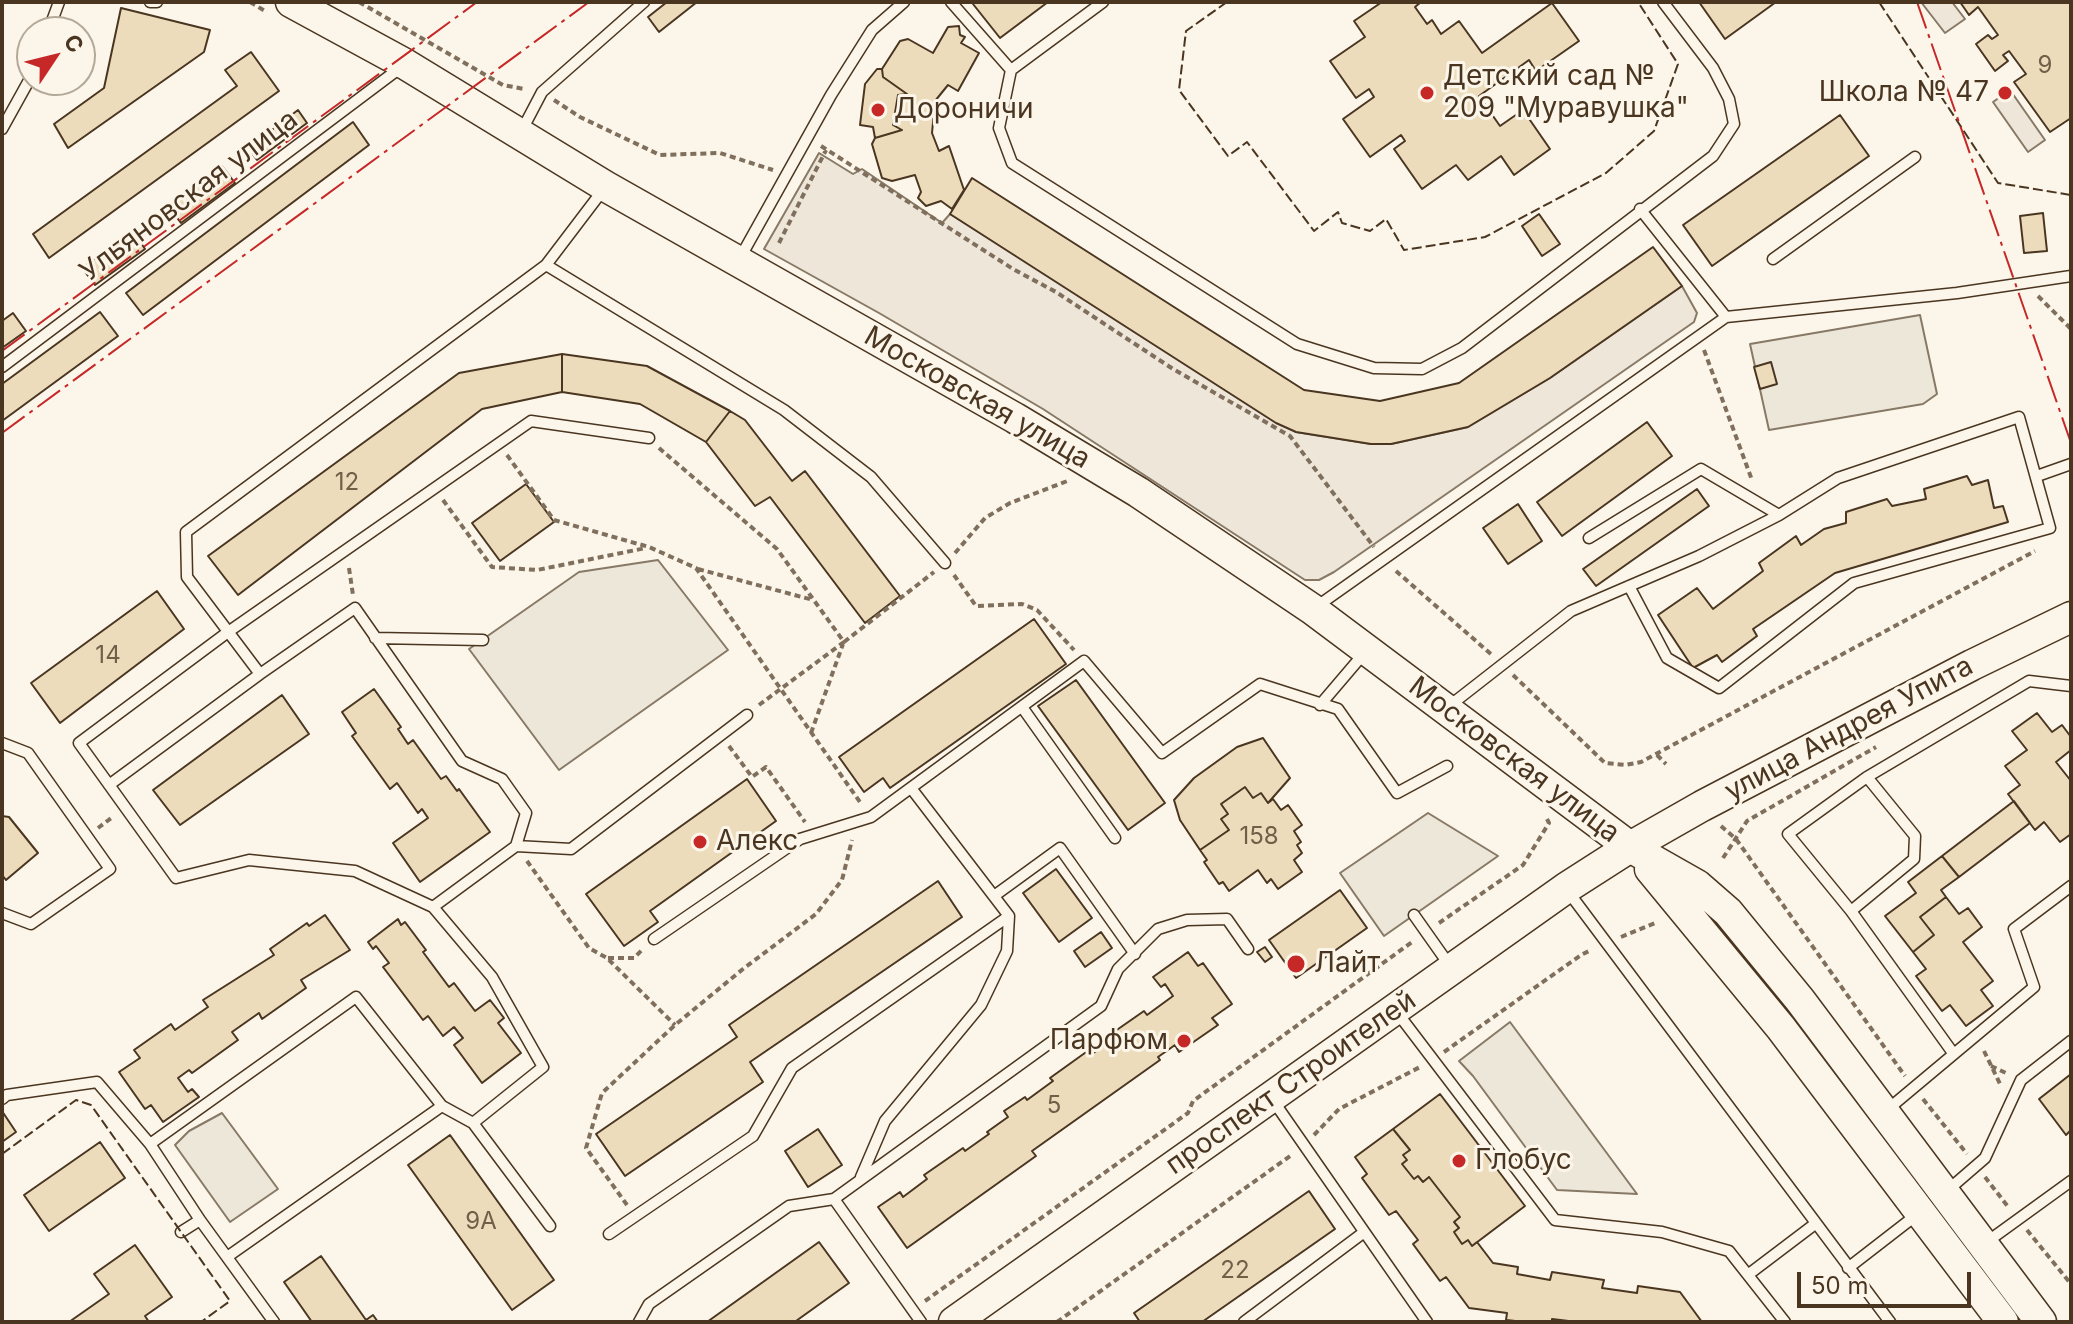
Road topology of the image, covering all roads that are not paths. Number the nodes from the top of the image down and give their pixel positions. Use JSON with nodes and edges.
{"nodes":[{"id":1,"x":150,"y":2,"type":"edge"},
{"id":2,"x":157,"y":2,"type":"edge"},
{"id":3,"x":291,"y":2,"type":"edge"},
{"id":4,"x":644,"y":2,"type":"edge"},
{"id":5,"x":904,"y":2,"type":"edge"},
{"id":6,"x":951,"y":2,"type":"edge"},
{"id":7,"x":1103,"y":2,"type":"edge"},
{"id":8,"x":1663,"y":2,"type":"edge"},
{"id":9,"x":405,"y":64,"type":"junction"},
{"id":10,"x":1011,"y":70,"type":"junction"},
{"id":11,"x":20,"y":96,"type":"edge"},
{"id":12,"x":2,"y":129,"type":"edge"},
{"id":13,"x":520,"y":134,"type":"junction"},
{"id":14,"x":1915,"y":157,"type":"dead end"},
{"id":15,"x":605,"y":186,"type":"junction"},
{"id":16,"x":1640,"y":209,"type":"junction"},
{"id":17,"x":1773,"y":259,"type":"dead end"},
{"id":18,"x":738,"y":262,"type":"junction"},
{"id":19,"x":546,"y":265,"type":"junction"},
{"id":20,"x":2071,"y":276,"type":"edge"},
{"id":21,"x":1726,"y":317,"type":"junction"},
{"id":22,"x":2,"y":367,"type":"edge"},
{"id":23,"x":649,"y":438,"type":"road end"},
{"id":24,"x":2071,"y":464,"type":"edge"},
{"id":25,"x":2037,"y":476,"type":"junction"},
{"id":26,"x":1779,"y":515,"type":"junction"},
{"id":27,"x":1589,"y":538,"type":"dead end"},
{"id":28,"x":945,"y":563,"type":"road end"},
{"id":29,"x":1629,"y":586,"type":"junction"},
{"id":30,"x":1312,"y":609,"type":"junction"},
{"id":31,"x":2071,"y":617,"type":"edge"},
{"id":32,"x":228,"y":632,"type":"junction"},
{"id":33,"x":375,"y":638,"type":"junction"},
{"id":34,"x":483,"y":640,"type":"dead end"},
{"id":35,"x":1367,"y":650,"type":"junction"},
{"id":36,"x":260,"y":674,"type":"junction"},
{"id":37,"x":2071,"y":686,"type":"edge"},
{"id":38,"x":1320,"y":705,"type":"junction"},
{"id":39,"x":1022,"y":707,"type":"junction"},
{"id":40,"x":1447,"y":708,"type":"junction"},
{"id":41,"x":747,"y":715,"type":"road end"},
{"id":42,"x":2,"y":743,"type":"edge"},
{"id":43,"x":1447,"y":766,"type":"dead end"},
{"id":44,"x":1867,"y":777,"type":"junction"},
{"id":45,"x":109,"y":785,"type":"junction"},
{"id":46,"x":911,"y":788,"type":"junction"},
{"id":47,"x":1115,"y":838,"type":"dead end"},
{"id":48,"x":516,"y":846,"type":"junction"},
{"id":49,"x":1630,"y":847,"type":"junction"},
{"id":50,"x":2071,"y":886,"type":"edge"},
{"id":51,"x":1566,"y":888,"type":"junction"},
{"id":52,"x":994,"y":896,"type":"junction"},
{"id":53,"x":433,"y":907,"type":"junction"},
{"id":54,"x":1851,"y":911,"type":"junction"},
{"id":55,"x":2,"y":913,"type":"edge"},
{"id":56,"x":1414,"y":915,"type":"dead end"},
{"id":57,"x":1009,"y":916,"type":"junction"},
{"id":58,"x":654,"y":939,"type":"road end"},
{"id":59,"x":1248,"y":949,"type":"dead end"},
{"id":60,"x":1135,"y":954,"type":"junction"},
{"id":61,"x":1452,"y":969,"type":"junction"},
{"id":62,"x":1395,"y":1010,"type":"junction"},
{"id":63,"x":2071,"y":1041,"type":"edge"},
{"id":64,"x":1953,"y":1053,"type":"junction"},
{"id":65,"x":1271,"y":1098,"type":"junction"},
{"id":66,"x":2,"y":1099,"type":"edge"},
{"id":67,"x":442,"y":1106,"type":"junction"},
{"id":68,"x":1883,"y":1113,"type":"junction"},
{"id":69,"x":473,"y":1123,"type":"junction"},
{"id":70,"x":150,"y":1144,"type":"junction"},
{"id":71,"x":861,"y":1179,"type":"junction"},
{"id":72,"x":2071,"y":1181,"type":"edge"},
{"id":73,"x":1943,"y":1193,"type":"junction"},
{"id":74,"x":834,"y":1199,"type":"junction"},
{"id":75,"x":1919,"y":1213,"type":"junction"},
{"id":76,"x":200,"y":1220,"type":"junction"},
{"id":77,"x":1815,"y":1224,"type":"junction"},
{"id":78,"x":550,"y":1226,"type":"dead end"},
{"id":79,"x":181,"y":1232,"type":"dead end"},
{"id":80,"x":1363,"y":1233,"type":"junction"},
{"id":81,"x":609,"y":1234,"type":"dead end"},
{"id":82,"x":1983,"y":1245,"type":"junction"},
{"id":83,"x":227,"y":1257,"type":"junction"},
{"id":84,"x":1848,"y":1268,"type":"junction"},
{"id":85,"x":1749,"y":1274,"type":"junction"},
{"id":86,"x":274,"y":1322,"type":"edge"},
{"id":87,"x":639,"y":1322,"type":"edge"},
{"id":88,"x":921,"y":1322,"type":"edge"},
{"id":89,"x":954,"y":1322,"type":"edge"},
{"id":90,"x":1244,"y":1322,"type":"edge"},
{"id":91,"x":1427,"y":1322,"type":"edge"},
{"id":92,"x":1785,"y":1322,"type":"edge"},
{"id":93,"x":1890,"y":1322,"type":"edge"},
{"id":94,"x":2003,"y":1322,"type":"edge"},
{"id":95,"x":2041,"y":1322,"type":"edge"}],
"edges":[{"from":1,"to":2,"type":"lane"},
{"from":3,"to":9,"type":"main road","name":"Московская улица"},
{"from":4,"to":13,"type":"lane"},
{"from":5,"to":18,"type":"lane"},
{"from":6,"to":10,"type":"lane"},
{"from":7,"to":10,"type":"lane"},
{"from":8,"to":16,"type":"lane"},
{"from":9,"to":13,"type":"main road","name":"Московская улица"},
{"from":9,"to":22,"type":"lane","name":"Ульяновская улица"},
{"from":10,"to":16,"type":"lane"},
{"from":11,"to":12,"type":"lane"},
{"from":13,"to":15,"type":"main road","name":"Московская улица"},
{"from":14,"to":17,"type":"lane"},
{"from":15,"to":18,"type":"main road","name":"Московская улица"},
{"from":15,"to":19,"type":"lane"},
{"from":16,"to":21,"type":"lane"},
{"from":18,"to":30,"type":"main road","name":"Московская улица"},
{"from":19,"to":28,"type":"lane"},
{"from":19,"to":32,"type":"lane"},
{"from":20,"to":21,"type":"lane"},
{"from":21,"to":30,"type":"lane"},
{"from":23,"to":32,"type":"lane"},
{"from":24,"to":25,"type":"lane"},
{"from":25,"to":26,"type":"lane"},
{"from":25,"to":29,"type":"lane"},
{"from":26,"to":27,"type":"lane"},
{"from":26,"to":29,"type":"lane"},
{"from":29,"to":40,"type":"lane"},
{"from":30,"to":35,"type":"main road","name":"Московская улица"},
{"from":31,"to":49,"type":"main road","name":"улица Андрея Упита"},
{"from":32,"to":36,"type":"lane"},
{"from":32,"to":45,"type":"lane"},
{"from":33,"to":34,"type":"lane"},
{"from":33,"to":36,"type":"lane"},
{"from":33,"to":48,"type":"lane"},
{"from":35,"to":38,"type":"lane"},
{"from":35,"to":40,"type":"main road","name":"Московская улица"},
{"from":36,"to":45,"type":"lane"},
{"from":37,"to":44,"type":"lane"},
{"from":38,"to":39,"type":"lane"},
{"from":38,"to":43,"type":"lane"},
{"from":39,"to":46,"type":"lane"},
{"from":39,"to":47,"type":"lane"},
{"from":40,"to":49,"type":"main road","name":"Московская улица"},
{"from":41,"to":48,"type":"lane"},
{"from":42,"to":55,"type":"lane"},
{"from":44,"to":54,"type":"lane"},
{"from":44,"to":54,"type":"lane"},
{"from":45,"to":53,"type":"lane"},
{"from":46,"to":52,"type":"lane"},
{"from":46,"to":58,"type":"lane"},
{"from":48,"to":53,"type":"lane"},
{"from":49,"to":51,"type":"main road","name":"проспект Строителей"},
{"from":49,"to":68,"type":"main road","name":"Московская улица"},
{"from":49,"to":75,"type":"main road","name":"Московская улица"},
{"from":50,"to":64,"type":"lane"},
{"from":51,"to":61,"type":"main road","name":"проспект Строителей"},
{"from":51,"to":77,"type":"lane"},
{"from":52,"to":57,"type":"lane"},
{"from":52,"to":60,"type":"lane"},
{"from":53,"to":69,"type":"lane"},
{"from":54,"to":64,"type":"lane"},
{"from":56,"to":61,"type":"lane"},
{"from":57,"to":71,"type":"lane"},
{"from":57,"to":81,"type":"lane"},
{"from":59,"to":60,"type":"lane"},
{"from":60,"to":71,"type":"lane"},
{"from":61,"to":62,"type":"main road","name":"проспект Строителей"},
{"from":62,"to":65,"type":"main road","name":"проспект Строителей"},
{"from":62,"to":85,"type":"lane"},
{"from":63,"to":73,"type":"lane"},
{"from":64,"to":68,"type":"lane"},
{"from":65,"to":80,"type":"lane"},
{"from":65,"to":89,"type":"main road","name":"проспект Строителей"},
{"from":66,"to":70,"type":"lane"},
{"from":67,"to":69,"type":"lane"},
{"from":67,"to":70,"type":"lane"},
{"from":67,"to":83,"type":"lane"},
{"from":68,"to":73,"type":"main road","name":"Московская улица"},
{"from":69,"to":78,"type":"lane"},
{"from":70,"to":76,"type":"lane"},
{"from":71,"to":74,"type":"lane"},
{"from":72,"to":82,"type":"lane"},
{"from":73,"to":82,"type":"main road","name":"Московская улица"},
{"from":74,"to":87,"type":"lane"},
{"from":74,"to":88,"type":"lane"},
{"from":75,"to":84,"type":"lane"},
{"from":75,"to":94,"type":"main road","name":"Московская улица"},
{"from":76,"to":79,"type":"lane"},
{"from":76,"to":83,"type":"lane"},
{"from":77,"to":84,"type":"lane"},
{"from":77,"to":85,"type":"lane"},
{"from":80,"to":90,"type":"lane"},
{"from":80,"to":91,"type":"lane"},
{"from":82,"to":95,"type":"main road","name":"Московская улица"},
{"from":83,"to":86,"type":"lane"},
{"from":84,"to":93,"type":"lane"},
{"from":85,"to":92,"type":"lane"}]}
